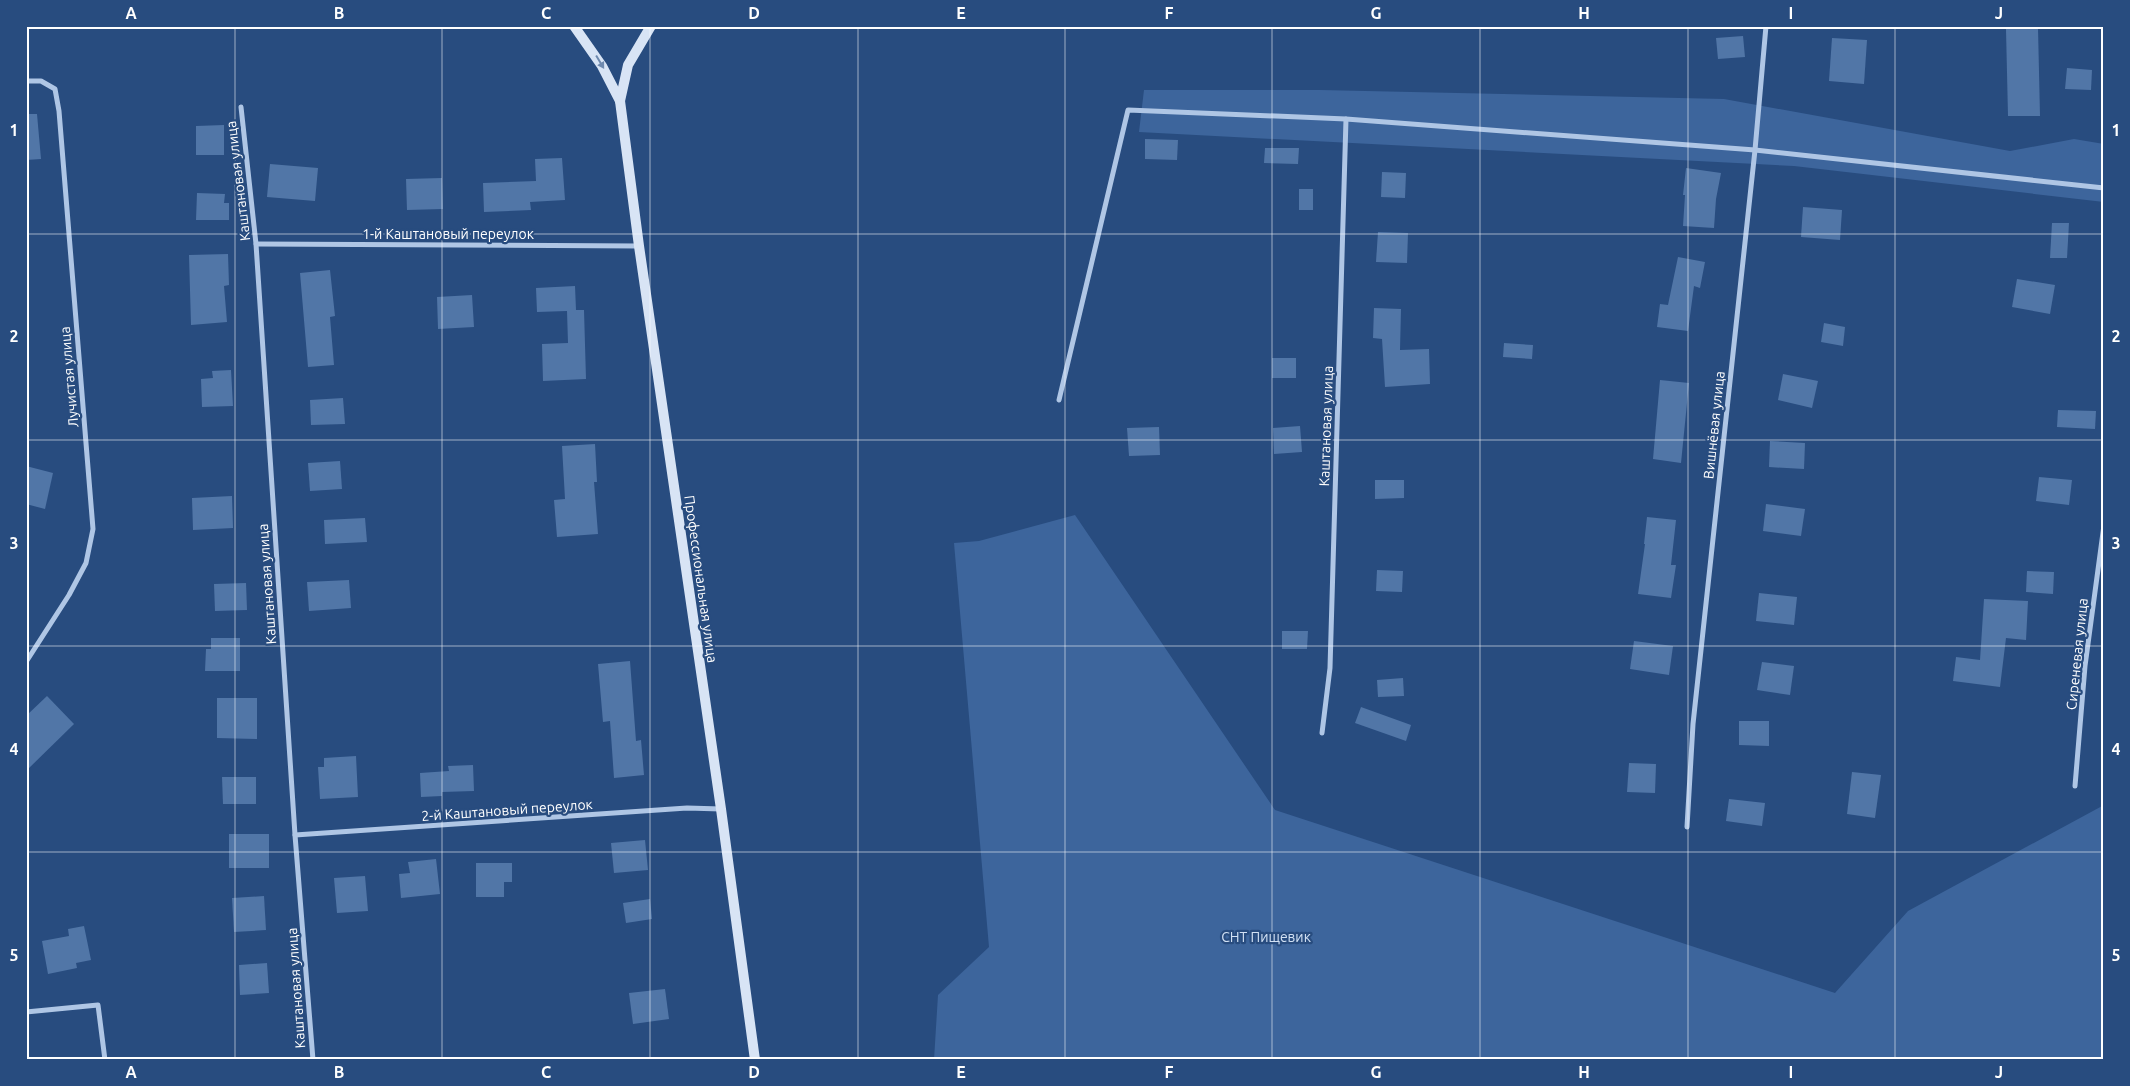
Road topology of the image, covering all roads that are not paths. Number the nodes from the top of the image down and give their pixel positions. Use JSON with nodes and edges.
{"nodes":[{"id":1,"x":574,"y":26,"type":"edge"},
{"id":2,"x":651,"y":26,"type":"edge"},
{"id":3,"x":1766,"y":26,"type":"edge"},
{"id":4,"x":26,"y":81,"type":"edge"},
{"id":5,"x":620,"y":102,"type":"junction"},
{"id":6,"x":241,"y":107,"type":"dead end"},
{"id":7,"x":1346,"y":119,"type":"junction"},
{"id":8,"x":1755,"y":150,"type":"junction"},
{"id":9,"x":2104,"y":188,"type":"edge"},
{"id":10,"x":256,"y":244,"type":"junction"},
{"id":11,"x":639,"y":246,"type":"junction"},
{"id":12,"x":1059,"y":400,"type":"dead end"},
{"id":13,"x":2104,"y":525,"type":"edge"},
{"id":14,"x":26,"y":662,"type":"edge"},
{"id":15,"x":1322,"y":733,"type":"dead end"},
{"id":16,"x":2075,"y":786,"type":"dead end"},
{"id":17,"x":721,"y":809,"type":"junction"},
{"id":18,"x":1687,"y":827,"type":"dead end"},
{"id":19,"x":295,"y":836,"type":"junction"},
{"id":20,"x":26,"y":1012,"type":"edge"},
{"id":21,"x":104,"y":1060,"type":"edge"},
{"id":22,"x":313,"y":1060,"type":"edge"},
{"id":23,"x":755,"y":1060,"type":"edge"}],
"edges":[{"from":1,"to":5,"type":"street","one_way":true},
{"from":2,"to":5,"type":"street"},
{"from":3,"to":8,"type":"street","name":"Вишнёвая улица"},
{"from":4,"to":14,"type":"street","name":"Лучистая улица"},
{"from":5,"to":11,"type":"street","name":"Профессиональная улица"},
{"from":6,"to":10,"type":"street","name":"Каштановая улица"},
{"from":7,"to":8,"type":"street"},
{"from":7,"to":12,"type":"street"},
{"from":7,"to":15,"type":"street","name":"Каштановая улица"},
{"from":8,"to":9,"type":"street"},
{"from":8,"to":18,"type":"street","name":"Вишнёвая улица"},
{"from":10,"to":11,"type":"street","name":"1-й Каштановый переулок"},
{"from":10,"to":19,"type":"street","name":"Каштановая улица"},
{"from":11,"to":17,"type":"street","name":"Профессиональная улица"},
{"from":13,"to":16,"type":"street","name":"Сиреневая улица"},
{"from":17,"to":19,"type":"street","name":"2-й Каштановый переулок"},
{"from":17,"to":23,"type":"street","name":"Профессиональная улица"},
{"from":19,"to":22,"type":"street","name":"Каштановая улица"},
{"from":20,"to":21,"type":"street"}]}
